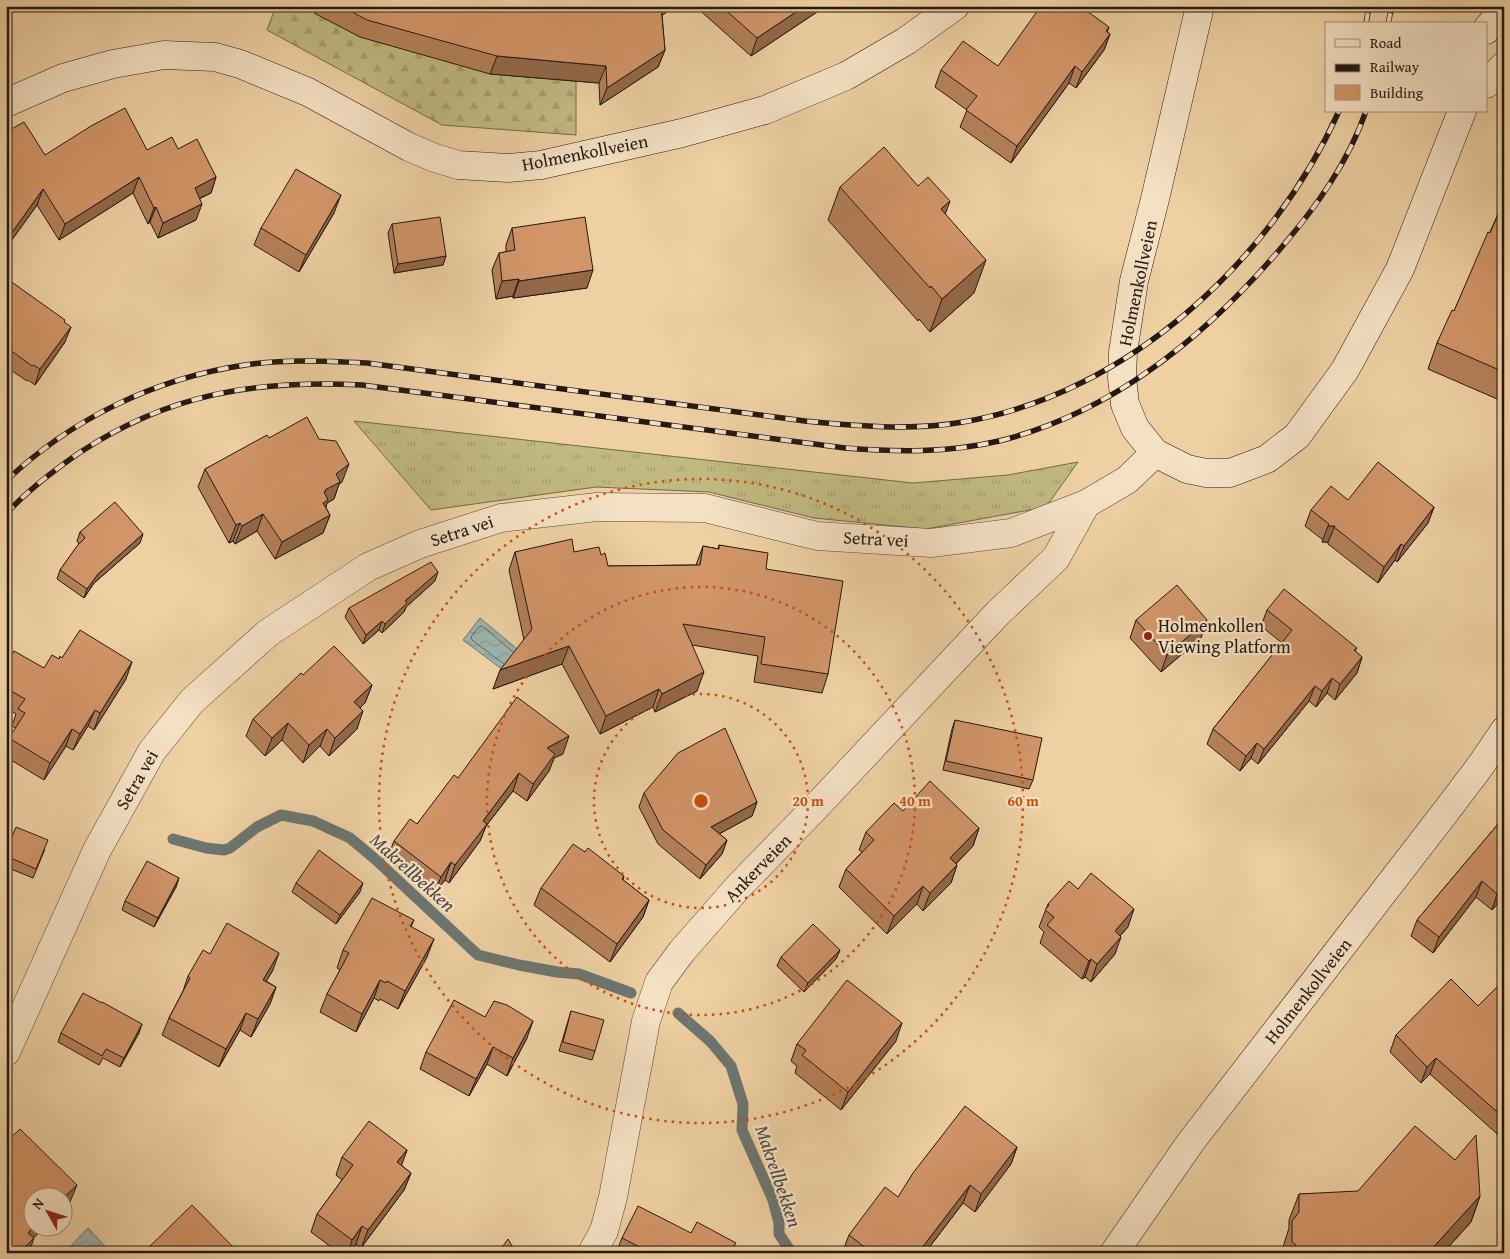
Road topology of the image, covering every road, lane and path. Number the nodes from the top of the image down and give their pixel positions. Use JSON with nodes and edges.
{"nodes":[{"id":1,"x":955,"y":6,"type":"edge"},
{"id":2,"x":1200,"y":6,"type":"edge"},
{"id":3,"x":1504,"y":9,"type":"edge"},
{"id":4,"x":1488,"y":28,"type":"edge"},
{"id":5,"x":1504,"y":66,"type":"edge"},
{"id":6,"x":1488,"y":82,"type":"edge"},
{"id":7,"x":6,"y":103,"type":"edge"},
{"id":8,"x":1462,"y":112,"type":"edge"},
{"id":9,"x":1155,"y":453,"type":"junction"},
{"id":10,"x":1086,"y":504,"type":"junction"},
{"id":11,"x":1504,"y":730,"type":"edge"},
{"id":12,"x":6,"y":1052,"type":"edge"},
{"id":13,"x":592,"y":1253,"type":"edge"},
{"id":14,"x":1114,"y":1253,"type":"edge"}],
"edges":[{"from":1,"to":7,"type":"main road","name":"Holmenkollveien"},
{"from":2,"to":9,"type":"main road","name":"Holmenkollveien"},
{"from":3,"to":4,"type":"main road"},
{"from":5,"to":6,"type":"main road"},
{"from":8,"to":9,"type":"main road","name":"Holmenkollveien"},
{"from":9,"to":10,"type":"main road","name":"Setra vei"},
{"from":10,"to":12,"type":"main road","name":"Setra vei"},
{"from":10,"to":13,"type":"main road","name":"Ankerveien"},
{"from":11,"to":14,"type":"main road","name":"Holmenkollveien"}]}
